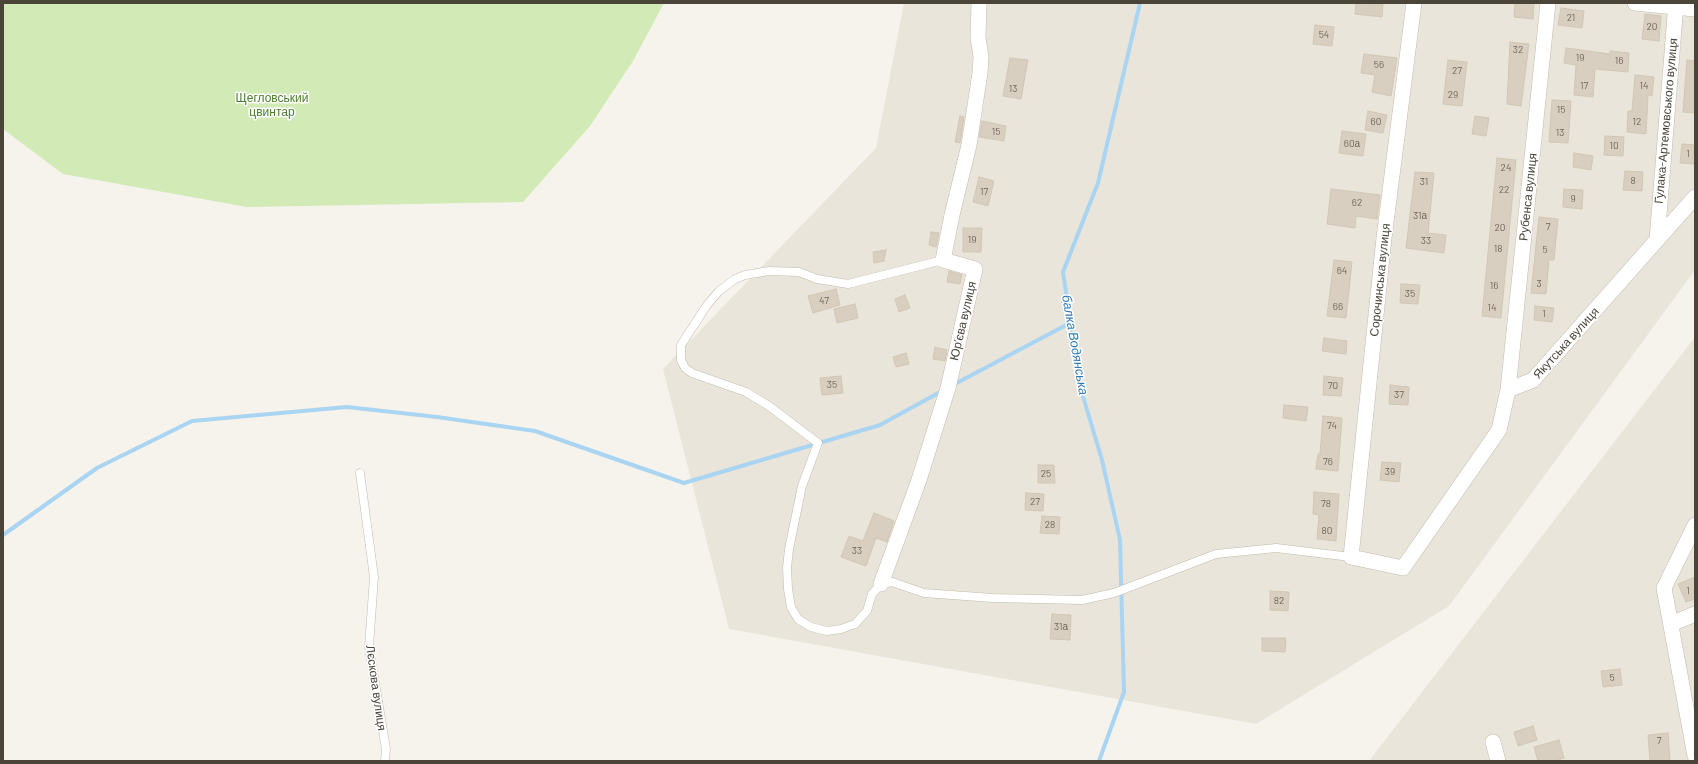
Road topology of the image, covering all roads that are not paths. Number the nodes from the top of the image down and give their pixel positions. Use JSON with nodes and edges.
{"nodes":[{"id":1,"x":979,"y":3,"type":"edge"},
{"id":2,"x":1414,"y":3,"type":"edge"},
{"id":3,"x":1548,"y":3,"type":"edge"},
{"id":4,"x":1635,"y":3,"type":"edge"},
{"id":5,"x":1676,"y":5,"type":"edge"},
{"id":6,"x":1695,"y":10,"type":"edge"},
{"id":7,"x":1695,"y":197,"type":"edge"},
{"id":8,"x":1657,"y":240,"type":"junction"},
{"id":9,"x":943,"y":260,"type":"junction"},
{"id":10,"x":1508,"y":390,"type":"junction"},
{"id":11,"x":360,"y":472,"type":"dead end"},
{"id":12,"x":1695,"y":525,"type":"edge"},
{"id":13,"x":1351,"y":557,"type":"junction"},
{"id":14,"x":881,"y":584,"type":"junction"},
{"id":15,"x":1695,"y":614,"type":"edge"},
{"id":16,"x":1671,"y":624,"type":"junction"},
{"id":17,"x":1692,"y":716,"type":"edge"},
{"id":18,"x":1493,"y":742,"type":"dead end"},
{"id":19,"x":1695,"y":756,"type":"edge"},
{"id":20,"x":385,"y":761,"type":"edge"},
{"id":21,"x":1498,"y":761,"type":"edge"}],
"edges":[{"from":1,"to":9,"type":"street"},
{"from":2,"to":13,"type":"street","name":"Сорочинська вулиця"},
{"from":3,"to":10,"type":"street","name":"Рубенса вулиця"},
{"from":4,"to":5,"type":"street"},
{"from":5,"to":6,"type":"street"},
{"from":5,"to":8,"type":"street","name":"Гулака-Артемовського вулиця"},
{"from":7,"to":8,"type":"street","name":"Якутська вулиця"},
{"from":8,"to":10,"type":"street","name":"Якутська вулиця"},
{"from":9,"to":14,"type":"street","name":"Юр’єва вулиця"},
{"from":9,"to":14,"type":"lane"},
{"from":10,"to":13,"type":"street"},
{"from":11,"to":20,"type":"lane","name":"Лєскова вулиця"},
{"from":12,"to":16,"type":"street"},
{"from":13,"to":14,"type":"lane"},
{"from":15,"to":16,"type":"street"},
{"from":16,"to":17,"type":"street"},
{"from":17,"to":19,"type":"street"},
{"from":18,"to":21,"type":"street"}]}
